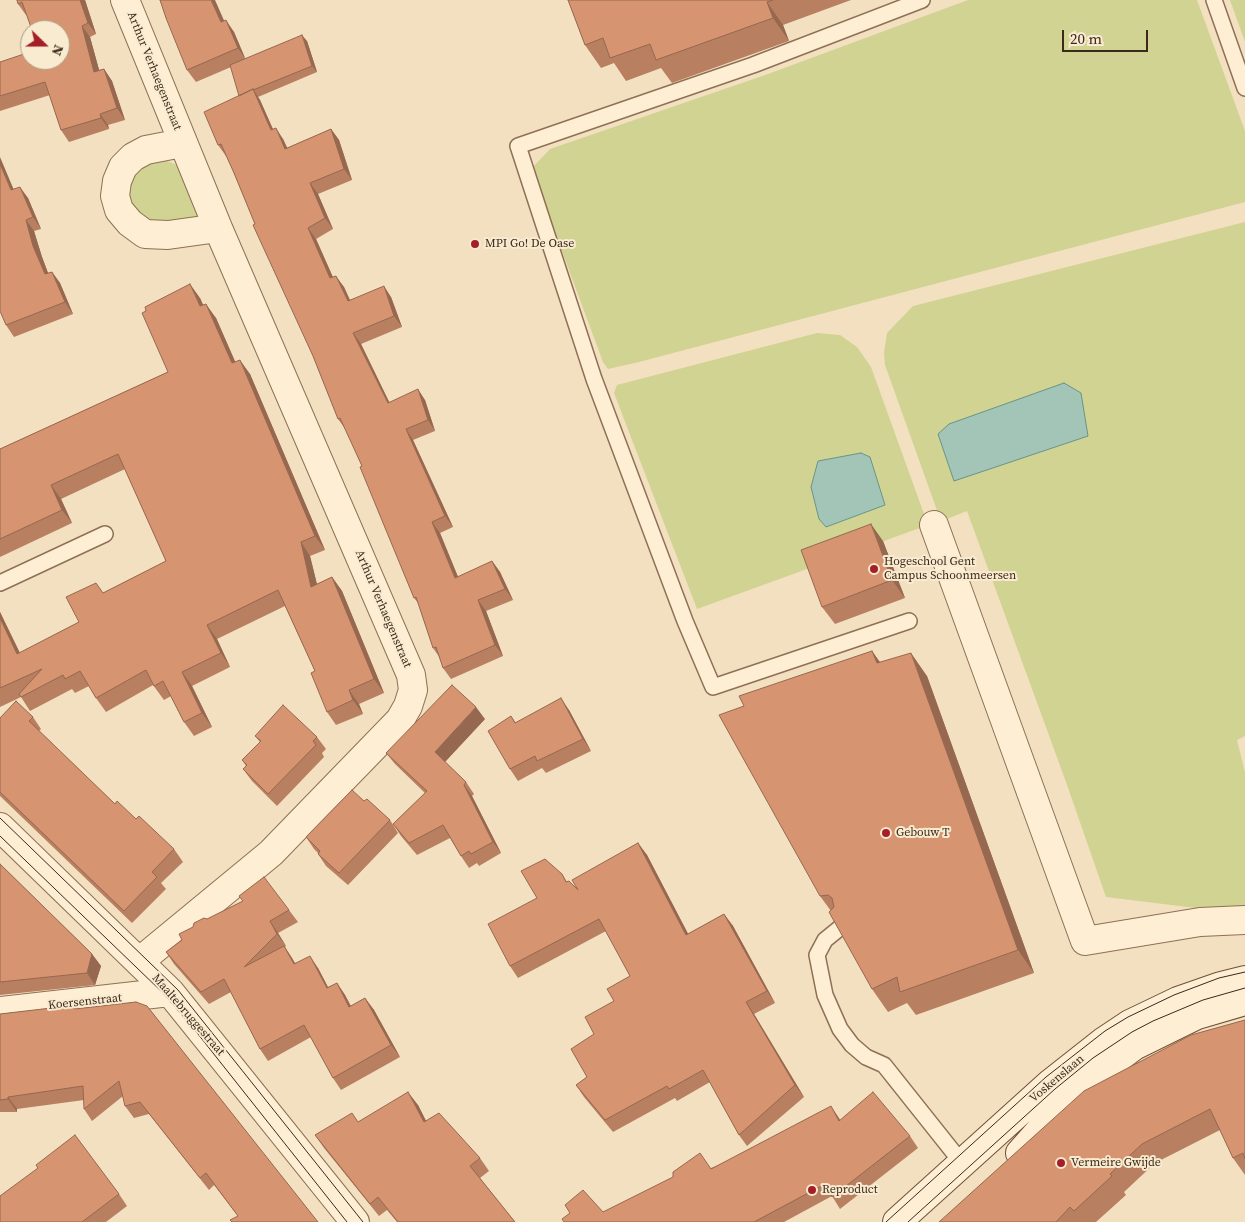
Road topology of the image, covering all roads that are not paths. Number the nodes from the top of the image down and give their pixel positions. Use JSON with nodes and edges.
{"nodes":[{"id":1,"x":125,"y":0,"type":"edge"},
{"id":2,"x":922,"y":0,"type":"edge"},
{"id":3,"x":1214,"y":0,"type":"edge"},
{"id":4,"x":1245,"y":88,"type":"edge"},
{"id":5,"x":182,"y":143,"type":"junction"},
{"id":6,"x":218,"y":228,"type":"junction"},
{"id":7,"x":934,"y":525,"type":"dead end"},
{"id":8,"x":105,"y":534,"type":"dead end"},
{"id":9,"x":0,"y":583,"type":"edge"},
{"id":10,"x":910,"y":621,"type":"dead end"},
{"id":11,"x":0,"y":827,"type":"edge"},
{"id":12,"x":1245,"y":920,"type":"edge"},
{"id":13,"x":841,"y":927,"type":"edge"},
{"id":14,"x":140,"y":961,"type":"junction"},
{"id":15,"x":1245,"y":980,"type":"edge"},
{"id":16,"x":170,"y":992,"type":"junction"},
{"id":17,"x":1245,"y":1001,"type":"edge"},
{"id":18,"x":0,"y":1011,"type":"edge"},
{"id":19,"x":962,"y":1163,"type":"junction"},
{"id":20,"x":1004,"y":1168,"type":"edge"},
{"id":21,"x":355,"y":1222,"type":"edge"},
{"id":22,"x":897,"y":1222,"type":"edge"}],
"edges":[{"from":1,"to":5,"type":"street","name":"Arthur Verhaegenstraat"},
{"from":2,"to":10,"type":"lane"},
{"from":3,"to":4,"type":"lane"},
{"from":5,"to":6,"type":"street","name":"Arthur Verhaegenstraat"},
{"from":5,"to":6,"type":"street","name":"Arthur Verhaegenstraat"},
{"from":6,"to":14,"type":"street","name":"Arthur Verhaegenstraat"},
{"from":7,"to":12,"type":"street"},
{"from":8,"to":9,"type":"lane"},
{"from":11,"to":14,"type":"street","name":"Maaltebruggestraat"},
{"from":13,"to":19,"type":"lane"},
{"from":14,"to":16,"type":"street","name":"Maaltebruggestraat"},
{"from":15,"to":19,"type":"street","name":"Voskenslaan"},
{"from":16,"to":18,"type":"street","name":"Koersenstraat"},
{"from":16,"to":21,"type":"street","name":"Maaltebruggestraat"},
{"from":17,"to":20,"type":"street","name":"Voskenslaan"},
{"from":19,"to":22,"type":"street","name":"Voskenslaan"}]}
